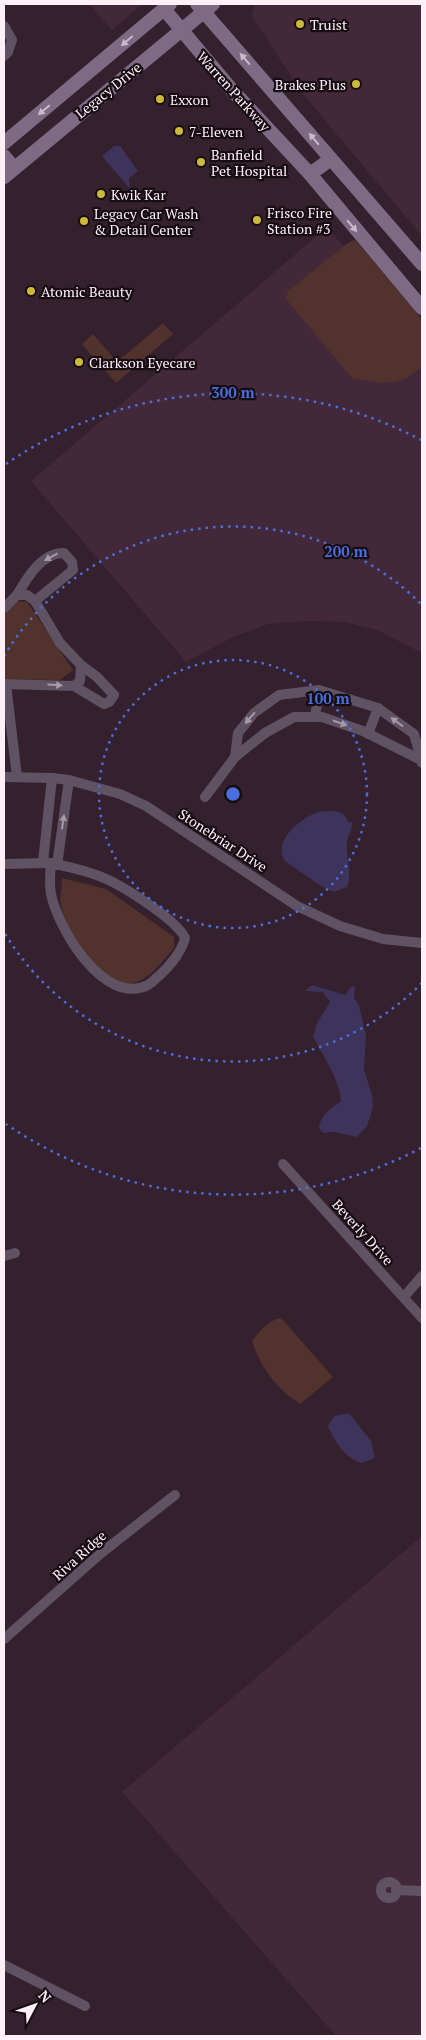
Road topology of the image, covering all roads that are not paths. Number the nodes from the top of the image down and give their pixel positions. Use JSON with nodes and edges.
{"nodes":[{"id":1,"x":167,"y":6,"type":"edge"},
{"id":2,"x":205,"y":6,"type":"edge"},
{"id":3,"x":4,"y":26,"type":"edge"},
{"id":4,"x":182,"y":30,"type":"junction"},
{"id":5,"x":4,"y":56,"type":"edge"},
{"id":6,"x":4,"y":143,"type":"edge"},
{"id":7,"x":4,"y":156,"type":"edge"},
{"id":8,"x":331,"y":159,"type":"junction"},
{"id":9,"x":9,"y":172,"type":"edge"},
{"id":10,"x":310,"y":174,"type":"junction"},
{"id":11,"x":422,"y":264,"type":"edge"},
{"id":12,"x":422,"y":308,"type":"edge"},
{"id":13,"x":17,"y":595,"type":"junction"},
{"id":14,"x":35,"y":601,"type":"junction"},
{"id":15,"x":4,"y":608,"type":"edge"},
{"id":16,"x":81,"y":665,"type":"junction"},
{"id":17,"x":5,"y":684,"type":"edge"},
{"id":18,"x":74,"y":686,"type":"junction"},
{"id":19,"x":319,"y":690,"type":"junction"},
{"id":20,"x":378,"y":708,"type":"junction"},
{"id":21,"x":315,"y":717,"type":"junction"},
{"id":22,"x":368,"y":734,"type":"junction"},
{"id":23,"x":235,"y":757,"type":"junction"},
{"id":24,"x":422,"y":762,"type":"edge"},
{"id":25,"x":4,"y":777,"type":"edge"},
{"id":26,"x":17,"y":777,"type":"junction"},
{"id":27,"x":52,"y":778,"type":"junction"},
{"id":28,"x":69,"y":780,"type":"junction"},
{"id":29,"x":205,"y":797,"type":"dead end"},
{"id":30,"x":4,"y":864,"type":"edge"},
{"id":31,"x":51,"y":864,"type":"junction"},
{"id":32,"x":422,"y":943,"type":"edge"},
{"id":33,"x":283,"y":1164,"type":"dead end"},
{"id":34,"x":15,"y":1254,"type":"dead end"},
{"id":35,"x":4,"y":1256,"type":"edge"},
{"id":36,"x":422,"y":1276,"type":"edge"},
{"id":37,"x":404,"y":1297,"type":"junction"},
{"id":38,"x":422,"y":1318,"type":"edge"},
{"id":39,"x":175,"y":1495,"type":"dead end"},
{"id":40,"x":4,"y":1639,"type":"edge"},
{"id":41,"x":396,"y":1890,"type":"dead end"},
{"id":42,"x":422,"y":1892,"type":"edge"},
{"id":43,"x":4,"y":1965,"type":"edge"},
{"id":44,"x":85,"y":2006,"type":"dead end"}],
"edges":[{"from":1,"to":4,"type":"main road","name":"Warren Parkway"},
{"from":1,"to":6,"type":"main road","name":"Legacy Drive","one_way":true},
{"from":2,"to":4,"type":"main road","name":"Legacy Drive"},
{"from":8,"to":2,"type":"main road","name":"Warren Parkway","one_way":true},
{"from":3,"to":5,"type":"street"},
{"from":4,"to":9,"type":"main road","name":"Legacy Drive"},
{"from":4,"to":10,"type":"main road","name":"Warren Parkway"},
{"from":7,"to":9,"type":"main road"},
{"from":8,"to":10,"type":"main road"},
{"from":8,"to":11,"type":"main road","name":"Warren Parkway"},
{"from":10,"to":12,"type":"main road","name":"Warren Parkway","one_way":true},
{"from":13,"to":14,"type":"street"},
{"from":14,"to":13,"type":"street","one_way":true},
{"from":13,"to":15,"type":"street"},
{"from":14,"to":16,"type":"street"},
{"from":16,"to":18,"type":"street"},
{"from":16,"to":18,"type":"street"},
{"from":17,"to":18,"type":"street","one_way":true},
{"from":17,"to":26,"type":"street"},
{"from":19,"to":20,"type":"street"},
{"from":19,"to":21,"type":"street"},
{"from":19,"to":23,"type":"street","one_way":true},
{"from":20,"to":22,"type":"street"},
{"from":24,"to":20,"type":"street","one_way":true},
{"from":21,"to":22,"type":"street","one_way":true},
{"from":21,"to":23,"type":"street"},
{"from":22,"to":24,"type":"street"},
{"from":23,"to":29,"type":"street"},
{"from":25,"to":26,"type":"street","name":"Stonebriar Drive"},
{"from":26,"to":27,"type":"street","name":"Stonebriar Drive"},
{"from":27,"to":28,"type":"street","name":"Stonebriar Drive"},
{"from":27,"to":31,"type":"street"},
{"from":31,"to":28,"type":"street","one_way":true},
{"from":28,"to":32,"type":"street","name":"Stonebriar Drive"},
{"from":30,"to":31,"type":"street"},
{"from":31,"to":31,"type":"street"},
{"from":33,"to":37,"type":"street","name":"Beverly Drive"},
{"from":34,"to":35,"type":"street"},
{"from":36,"to":37,"type":"street"},
{"from":37,"to":38,"type":"street","name":"Beverly Drive"},
{"from":39,"to":40,"type":"street","name":"Riva Ridge"},
{"from":41,"to":42,"type":"street"},
{"from":43,"to":44,"type":"street"}]}
